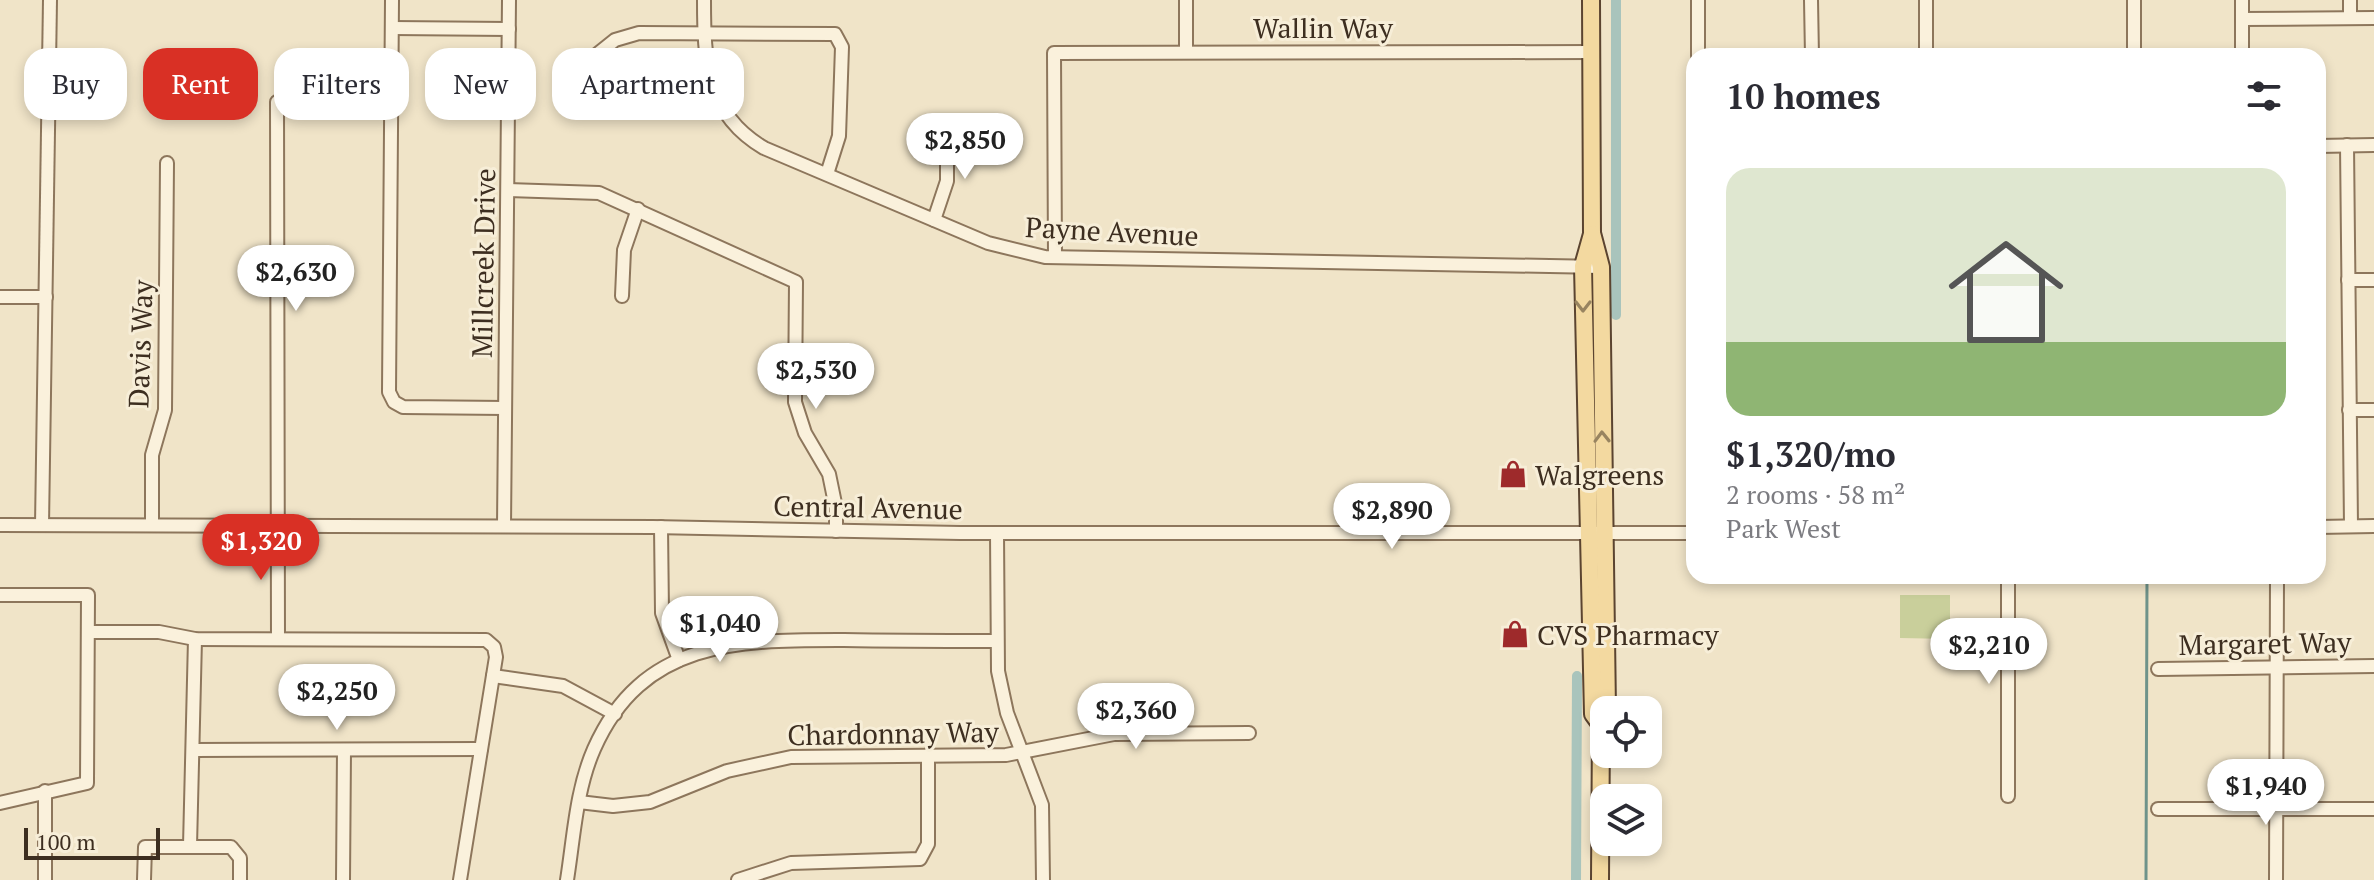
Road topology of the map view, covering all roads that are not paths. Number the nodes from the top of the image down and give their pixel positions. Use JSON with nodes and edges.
{"nodes":[{"id":1,"x":50,"y":0,"type":"edge"},
{"id":2,"x":392,"y":0,"type":"edge"},
{"id":3,"x":509,"y":0,"type":"edge"},
{"id":4,"x":704,"y":0,"type":"edge"},
{"id":5,"x":1186,"y":0,"type":"edge"},
{"id":6,"x":1591,"y":0,"type":"edge"},
{"id":7,"x":1698,"y":0,"type":"edge"},
{"id":8,"x":1811,"y":0,"type":"edge"},
{"id":9,"x":1926,"y":0,"type":"edge"},
{"id":10,"x":2134,"y":0,"type":"edge"},
{"id":11,"x":2242,"y":0,"type":"edge"},
{"id":12,"x":2350,"y":0,"type":"edge"},
{"id":13,"x":2350,"y":18,"type":"junction"},
{"id":14,"x":2374,"y":18,"type":"edge"},
{"id":15,"x":2242,"y":19,"type":"junction"},
{"id":16,"x":392,"y":28,"type":"junction"},
{"id":17,"x":509,"y":29,"type":"junction"},
{"id":18,"x":704,"y":35,"type":"junction"},
{"id":19,"x":392,"y":48,"type":"edge"},
{"id":20,"x":605,"y":48,"type":"edge"},
{"id":21,"x":1698,"y":48,"type":"edge"},
{"id":22,"x":1812,"y":48,"type":"edge"},
{"id":23,"x":1926,"y":48,"type":"edge"},
{"id":24,"x":2134,"y":48,"type":"edge"},
{"id":25,"x":2242,"y":48,"type":"edge"},
{"id":26,"x":1186,"y":51,"type":"junction"},
{"id":27,"x":1592,"y":52,"type":"junction"},
{"id":28,"x":277,"y":120,"type":"edge"},
{"id":29,"x":391,"y":120,"type":"edge"},
{"id":30,"x":947,"y":131,"type":"dead end"},
{"id":31,"x":2347,"y":145,"type":"junction"},
{"id":32,"x":2374,"y":145,"type":"edge"},
{"id":33,"x":2326,"y":146,"type":"edge"},
{"id":34,"x":167,"y":163,"type":"dead end"},
{"id":35,"x":827,"y":174,"type":"junction"},
{"id":36,"x":508,"y":190,"type":"junction"},
{"id":37,"x":638,"y":209,"type":"junction"},
{"id":38,"x":934,"y":220,"type":"junction"},
{"id":39,"x":1592,"y":233,"type":"junction"},
{"id":40,"x":1055,"y":257,"type":"junction"},
{"id":41,"x":1583,"y":266,"type":"junction"},
{"id":42,"x":1601,"y":267,"type":"junction"},
{"id":43,"x":2348,"y":280,"type":"junction"},
{"id":44,"x":2374,"y":280,"type":"edge"},
{"id":45,"x":622,"y":296,"type":"dead end"},
{"id":46,"x":0,"y":297,"type":"edge"},
{"id":47,"x":46,"y":297,"type":"junction"},
{"id":48,"x":505,"y":408,"type":"junction"},
{"id":49,"x":2349,"y":410,"type":"junction"},
{"id":50,"x":2374,"y":410,"type":"edge"},
{"id":51,"x":0,"y":525,"type":"edge"},
{"id":52,"x":42,"y":525,"type":"junction"},
{"id":53,"x":152,"y":525,"type":"junction"},
{"id":54,"x":279,"y":525,"type":"junction"},
{"id":55,"x":504,"y":526,"type":"junction"},
{"id":56,"x":2351,"y":526,"type":"junction"},
{"id":57,"x":2374,"y":526,"type":"edge"},
{"id":58,"x":661,"y":527,"type":"junction"},
{"id":59,"x":2326,"y":527,"type":"edge"},
{"id":60,"x":836,"y":531,"type":"junction"},
{"id":61,"x":997,"y":533,"type":"junction"},
{"id":62,"x":1686,"y":533,"type":"edge"},
{"id":63,"x":1596,"y":535,"type":"junction"},
{"id":64,"x":2008,"y":584,"type":"edge"},
{"id":65,"x":2277,"y":584,"type":"edge"},
{"id":66,"x":0,"y":595,"type":"edge"},
{"id":67,"x":88,"y":632,"type":"junction"},
{"id":68,"x":195,"y":639,"type":"junction"},
{"id":69,"x":278,"y":639,"type":"junction"},
{"id":70,"x":997,"y":641,"type":"junction"},
{"id":71,"x":679,"y":660,"type":"junction"},
{"id":72,"x":2374,"y":666,"type":"edge"},
{"id":73,"x":2276,"y":667,"type":"junction"},
{"id":74,"x":2158,"y":669,"type":"dead end"},
{"id":75,"x":493,"y":676,"type":"junction"},
{"id":76,"x":1593,"y":696,"type":"edge"},
{"id":77,"x":615,"y":714,"type":"junction"},
{"id":78,"x":1249,"y":733,"type":"dead end"},
{"id":79,"x":481,"y":749,"type":"junction"},
{"id":80,"x":193,"y":750,"type":"junction"},
{"id":81,"x":344,"y":750,"type":"junction"},
{"id":82,"x":1024,"y":754,"type":"junction"},
{"id":83,"x":928,"y":755,"type":"junction"},
{"id":84,"x":1603,"y":768,"type":"edge"},
{"id":85,"x":45,"y":791,"type":"junction"},
{"id":86,"x":2008,"y":796,"type":"dead end"},
{"id":87,"x":579,"y":802,"type":"junction"},
{"id":88,"x":0,"y":803,"type":"edge"},
{"id":89,"x":2158,"y":809,"type":"dead end"},
{"id":90,"x":2275,"y":809,"type":"junction"},
{"id":91,"x":2374,"y":809,"type":"edge"},
{"id":92,"x":190,"y":846,"type":"junction"},
{"id":93,"x":768,"y":874,"type":"edge"},
{"id":94,"x":45,"y":880,"type":"edge"},
{"id":95,"x":144,"y":880,"type":"edge"},
{"id":96,"x":240,"y":880,"type":"edge"},
{"id":97,"x":343,"y":880,"type":"edge"},
{"id":98,"x":460,"y":880,"type":"edge"},
{"id":99,"x":567,"y":880,"type":"edge"},
{"id":100,"x":738,"y":880,"type":"edge"},
{"id":101,"x":1043,"y":880,"type":"edge"},
{"id":102,"x":1600,"y":880,"type":"edge"},
{"id":103,"x":2276,"y":880,"type":"edge"}],
"edges":[{"from":1,"to":47,"type":"street"},
{"from":2,"to":16,"type":"street"},
{"from":3,"to":17,"type":"street","name":"Millcreek Drive"},
{"from":4,"to":18,"type":"street","name":"Payne Avenue"},
{"from":5,"to":26,"type":"street"},
{"from":6,"to":27,"type":"main road"},
{"from":7,"to":21,"type":"street"},
{"from":8,"to":22,"type":"street"},
{"from":9,"to":23,"type":"street"},
{"from":10,"to":24,"type":"street"},
{"from":11,"to":15,"type":"street"},
{"from":12,"to":13,"type":"street"},
{"from":13,"to":14,"type":"street"},
{"from":13,"to":15,"type":"street"},
{"from":15,"to":25,"type":"street"},
{"from":16,"to":17,"type":"street"},
{"from":16,"to":19,"type":"street"},
{"from":17,"to":36,"type":"street","name":"Millcreek Drive"},
{"from":18,"to":20,"type":"street"},
{"from":18,"to":35,"type":"street","name":"Payne Avenue"},
{"from":18,"to":35,"type":"street"},
{"from":26,"to":27,"type":"street","name":"Wallin Way"},
{"from":26,"to":40,"type":"street","name":"Wallin Way"},
{"from":27,"to":39,"type":"main road"},
{"from":28,"to":54,"type":"street"},
{"from":29,"to":48,"type":"street"},
{"from":30,"to":38,"type":"street"},
{"from":31,"to":32,"type":"street"},
{"from":31,"to":33,"type":"street"},
{"from":31,"to":43,"type":"street"},
{"from":34,"to":53,"type":"street","name":"Davis Way"},
{"from":35,"to":38,"type":"street","name":"Payne Avenue"},
{"from":36,"to":37,"type":"street"},
{"from":36,"to":48,"type":"street","name":"Millcreek Drive"},
{"from":37,"to":45,"type":"street"},
{"from":37,"to":60,"type":"street"},
{"from":38,"to":40,"type":"street","name":"Payne Avenue"},
{"from":39,"to":41,"type":"main road"},
{"from":39,"to":42,"type":"main road"},
{"from":40,"to":41,"type":"street","name":"Payne Avenue"},
{"from":41,"to":42,"type":"street","name":"Payne Avenue"},
{"from":41,"to":63,"type":"main road","one_way":true},
{"from":63,"to":42,"type":"main road","one_way":true},
{"from":43,"to":44,"type":"street"},
{"from":43,"to":49,"type":"street"},
{"from":46,"to":47,"type":"street"},
{"from":47,"to":52,"type":"street"},
{"from":48,"to":55,"type":"street","name":"Millcreek Drive"},
{"from":49,"to":50,"type":"street"},
{"from":49,"to":56,"type":"street"},
{"from":51,"to":52,"type":"street","name":"Central Avenue"},
{"from":52,"to":53,"type":"street","name":"Central Avenue"},
{"from":53,"to":54,"type":"street","name":"Central Avenue"},
{"from":54,"to":55,"type":"street","name":"Central Avenue"},
{"from":54,"to":69,"type":"street"},
{"from":55,"to":58,"type":"street","name":"Central Avenue"},
{"from":56,"to":57,"type":"street"},
{"from":56,"to":59,"type":"street"},
{"from":58,"to":60,"type":"street","name":"Central Avenue"},
{"from":58,"to":71,"type":"street"},
{"from":60,"to":61,"type":"street","name":"Central Avenue"},
{"from":61,"to":63,"type":"street","name":"Central Avenue"},
{"from":61,"to":70,"type":"street"},
{"from":62,"to":63,"type":"street","name":"Central Avenue"},
{"from":63,"to":76,"type":"main road"},
{"from":64,"to":86,"type":"street"},
{"from":65,"to":73,"type":"street"},
{"from":66,"to":67,"type":"street"},
{"from":67,"to":68,"type":"street"},
{"from":67,"to":85,"type":"street"},
{"from":68,"to":69,"type":"street"},
{"from":68,"to":80,"type":"street"},
{"from":69,"to":75,"type":"street"},
{"from":70,"to":71,"type":"street"},
{"from":70,"to":82,"type":"street"},
{"from":71,"to":77,"type":"street"},
{"from":72,"to":73,"type":"street","name":"Margaret Way"},
{"from":73,"to":74,"type":"street","name":"Margaret Way"},
{"from":73,"to":90,"type":"street"},
{"from":75,"to":77,"type":"street"},
{"from":75,"to":79,"type":"street"},
{"from":77,"to":87,"type":"street"},
{"from":78,"to":82,"type":"street","name":"Chardonnay Way"},
{"from":79,"to":81,"type":"street"},
{"from":79,"to":98,"type":"street"},
{"from":80,"to":81,"type":"street"},
{"from":80,"to":92,"type":"street"},
{"from":81,"to":97,"type":"street"},
{"from":82,"to":83,"type":"street","name":"Chardonnay Way"},
{"from":82,"to":101,"type":"street"},
{"from":83,"to":87,"type":"street","name":"Chardonnay Way"},
{"from":83,"to":93,"type":"street"},
{"from":84,"to":102,"type":"main road"},
{"from":85,"to":88,"type":"street"},
{"from":85,"to":94,"type":"street"},
{"from":87,"to":99,"type":"street"},
{"from":89,"to":90,"type":"street"},
{"from":90,"to":91,"type":"street"},
{"from":90,"to":103,"type":"street"},
{"from":92,"to":95,"type":"street"},
{"from":92,"to":96,"type":"street"},
{"from":93,"to":100,"type":"street"}]}
